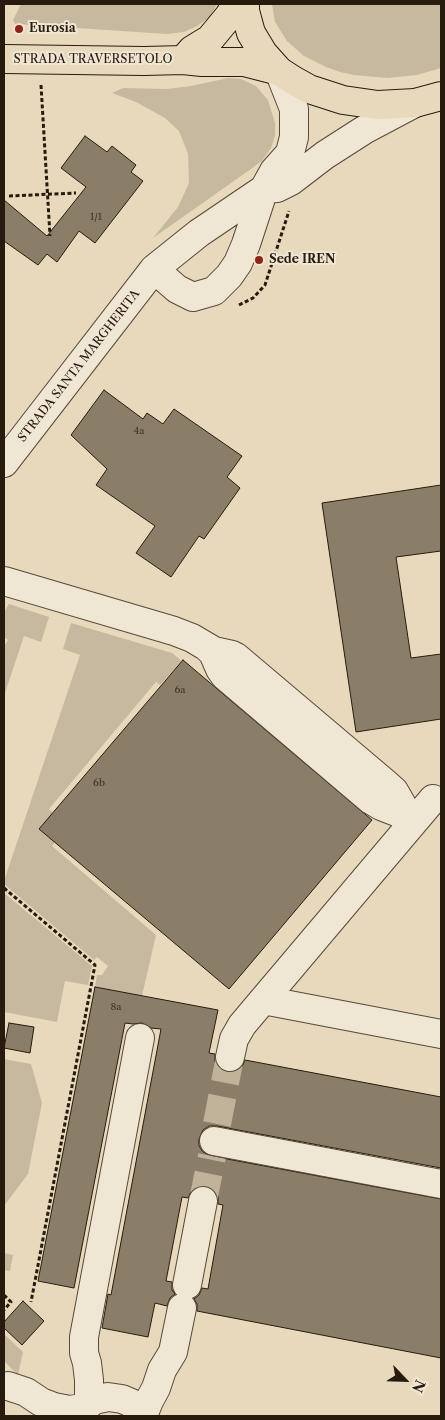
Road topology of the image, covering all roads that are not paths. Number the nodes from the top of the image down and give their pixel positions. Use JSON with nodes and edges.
{"nodes":[{"id":1,"x":236,"y":4,"type":"edge"},
{"id":2,"x":245,"y":4,"type":"edge"},
{"id":3,"x":4,"y":60,"type":"edge"},
{"id":4,"x":182,"y":60,"type":"junction"},
{"id":5,"x":279,"y":71,"type":"junction"},
{"id":6,"x":441,"y":96,"type":"edge"},
{"id":7,"x":414,"y":103,"type":"junction"},
{"id":8,"x":264,"y":189,"type":"junction"},
{"id":9,"x":154,"y":269,"type":"junction"},
{"id":10,"x":4,"y":463,"type":"edge"},
{"id":11,"x":4,"y":581,"type":"edge"},
{"id":12,"x":433,"y":799,"type":"dead end"},
{"id":13,"x":414,"y":821,"type":"junction"},
{"id":14,"x":263,"y":1000,"type":"junction"},
{"id":15,"x":441,"y":1034,"type":"edge"},
{"id":16,"x":140,"y":1038,"type":"dead end"},
{"id":17,"x":230,"y":1057,"type":"tunnel mouth"},
{"id":18,"x":214,"y":1140,"type":"dead end"},
{"id":19,"x":441,"y":1184,"type":"edge"},
{"id":20,"x":202,"y":1201,"type":"tunnel mouth"},
{"id":21,"x":162,"y":1370,"type":"junction"},
{"id":22,"x":6,"y":1384,"type":"edge"},
{"id":23,"x":122,"y":1399,"type":"junction"},
{"id":24,"x":83,"y":1409,"type":"edge"},
{"id":25,"x":40,"y":1416,"type":"edge"},
{"id":26,"x":143,"y":1416,"type":"edge"}],
"edges":[{"from":1,"to":4,"type":"main road","name":"STRADA TRAVERSETOLO"},
{"from":2,"to":5,"type":"main road","name":"STRADA TRAVERSETOLO"},
{"from":3,"to":4,"type":"main road","name":"STRADA TRAVERSETOLO"},
{"from":4,"to":5,"type":"main road","name":"STRADA TRAVERSETOLO"},
{"from":5,"to":7,"type":"main road","name":"STRADA TRAVERSETOLO"},
{"from":5,"to":8,"type":"street","name":"STRADA SANTA MARGHERITA"},
{"from":6,"to":7,"type":"main road","name":"STRADA TRAVERSETOLO"},
{"from":7,"to":8,"type":"street","name":"STRADA SANTA MARGHERITA"},
{"from":8,"to":9,"type":"street","name":"STRADA SANTA MARGHERITA"},
{"from":8,"to":9,"type":"street","name":"STRADA SANTA MARGHERITA"},
{"from":9,"to":10,"type":"street","name":"STRADA SANTA MARGHERITA"},
{"from":11,"to":13,"type":"street"},
{"from":12,"to":13,"type":"street"},
{"from":13,"to":14,"type":"street"},
{"from":14,"to":15,"type":"street"},
{"from":14,"to":17,"type":"street"},
{"from":16,"to":24,"type":"street"},
{"from":18,"to":19,"type":"street"},
{"from":20,"to":21,"type":"street"},
{"from":21,"to":23,"type":"street"},
{"from":21,"to":26,"type":"street"},
{"from":22,"to":24,"type":"street"},
{"from":22,"to":25,"type":"street"},
{"from":23,"to":24,"type":"street"},
{"from":23,"to":26,"type":"street"}]}
